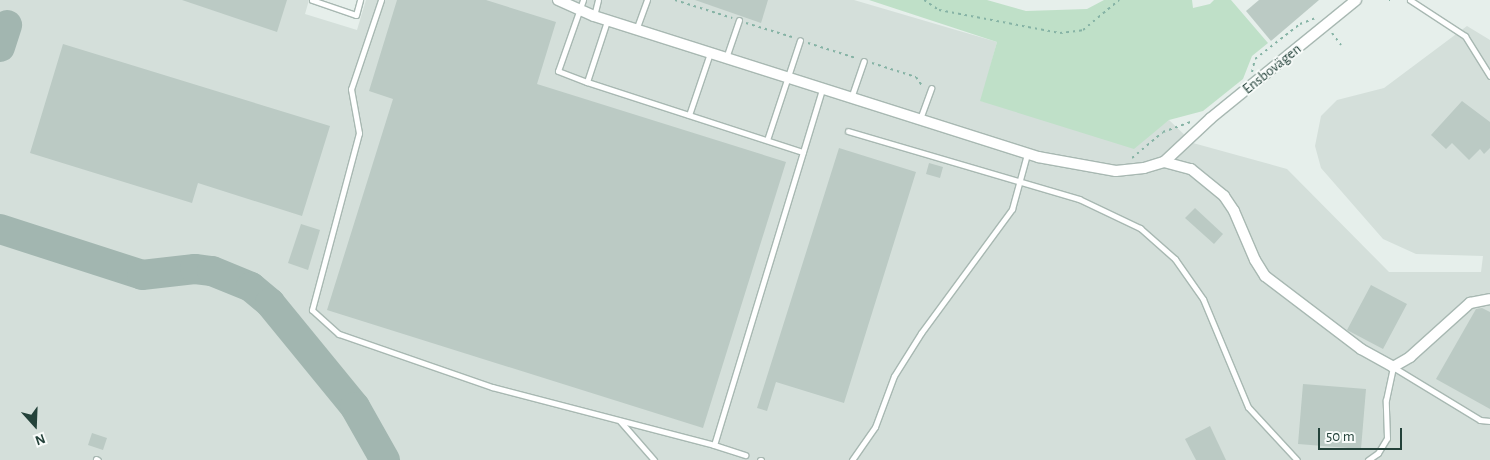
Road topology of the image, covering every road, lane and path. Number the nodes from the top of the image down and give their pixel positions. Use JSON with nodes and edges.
{"nodes":[{"id":1,"x":312,"y":0,"type":"edge"},
{"id":2,"x":360,"y":0,"type":"edge"},
{"id":3,"x":381,"y":0,"type":"edge"},
{"id":4,"x":558,"y":0,"type":"edge"},
{"id":5,"x":598,"y":0,"type":"edge"},
{"id":6,"x":647,"y":0,"type":"edge"},
{"id":7,"x":924,"y":0,"type":"edge"},
{"id":8,"x":1119,"y":0,"type":"edge"},
{"id":9,"x":1356,"y":0,"type":"edge"},
{"id":10,"x":1410,"y":0,"type":"edge"},
{"id":11,"x":582,"y":5,"type":"edge"},
{"id":12,"x":594,"y":16,"type":"junction"},
{"id":13,"x":607,"y":20,"type":"junction"},
{"id":14,"x":738,"y":20,"type":"dead end"},
{"id":15,"x":636,"y":30,"type":"junction"},
{"id":16,"x":800,"y":40,"type":"dead end"},
{"id":17,"x":710,"y":53,"type":"junction"},
{"id":18,"x":726,"y":58,"type":"junction"},
{"id":19,"x":864,"y":61,"type":"dead end"},
{"id":20,"x":1490,"y":76,"type":"edge"},
{"id":21,"x":788,"y":78,"type":"junction"},
{"id":22,"x":587,"y":82,"type":"junction"},
{"id":23,"x":822,"y":88,"type":"junction"},
{"id":24,"x":931,"y":88,"type":"dead end"},
{"id":25,"x":852,"y":98,"type":"junction"},
{"id":26,"x":690,"y":115,"type":"junction"},
{"id":27,"x":920,"y":120,"type":"junction"},
{"id":28,"x":1192,"y":122,"type":"dead end"},
{"id":29,"x":848,"y":131,"type":"dead end"},
{"id":30,"x":767,"y":140,"type":"junction"},
{"id":31,"x":803,"y":152,"type":"junction"},
{"id":32,"x":1027,"y":154,"type":"junction"},
{"id":33,"x":1131,"y":159,"type":"dead end"},
{"id":34,"x":1164,"y":162,"type":"junction"},
{"id":35,"x":1021,"y":183,"type":"junction"},
{"id":36,"x":1490,"y":300,"type":"edge"},
{"id":37,"x":1393,"y":367,"type":"junction"},
{"id":38,"x":619,"y":421,"type":"junction"},
{"id":39,"x":1490,"y":421,"type":"edge"},
{"id":40,"x":714,"y":445,"type":"junction"},
{"id":41,"x":745,"y":455,"type":"dead end"},
{"id":42,"x":654,"y":460,"type":"edge"},
{"id":43,"x":852,"y":460,"type":"edge"},
{"id":44,"x":1297,"y":460,"type":"edge"},
{"id":45,"x":1368,"y":460,"type":"edge"}],
"edges":[{"from":1,"to":2,"type":"lane"},
{"from":3,"to":38,"type":"lane"},
{"from":4,"to":11,"type":"street"},
{"from":5,"to":12,"type":"lane"},
{"from":6,"to":15,"type":"lane"},
{"from":7,"to":8,"type":"path"},
{"from":9,"to":34,"type":"street","name":"Ensbovägen"},
{"from":10,"to":20,"type":"lane"},
{"from":11,"to":12,"type":"street"},
{"from":11,"to":22,"type":"lane"},
{"from":12,"to":13,"type":"street"},
{"from":13,"to":15,"type":"street"},
{"from":13,"to":22,"type":"lane"},
{"from":14,"to":18,"type":"lane"},
{"from":15,"to":17,"type":"street"},
{"from":16,"to":21,"type":"lane"},
{"from":17,"to":18,"type":"street"},
{"from":17,"to":26,"type":"lane"},
{"from":18,"to":21,"type":"street"},
{"from":19,"to":25,"type":"lane"},
{"from":21,"to":23,"type":"street"},
{"from":21,"to":30,"type":"lane"},
{"from":22,"to":26,"type":"lane"},
{"from":23,"to":25,"type":"street"},
{"from":23,"to":31,"type":"lane"},
{"from":24,"to":27,"type":"lane"},
{"from":25,"to":27,"type":"street"},
{"from":26,"to":30,"type":"lane"},
{"from":27,"to":32,"type":"street"},
{"from":28,"to":33,"type":"path"},
{"from":29,"to":35,"type":"lane"},
{"from":30,"to":31,"type":"lane"},
{"from":31,"to":40,"type":"lane"},
{"from":32,"to":34,"type":"street"},
{"from":32,"to":35,"type":"lane"},
{"from":34,"to":37,"type":"street"},
{"from":35,"to":43,"type":"lane"},
{"from":35,"to":44,"type":"lane"},
{"from":36,"to":37,"type":"street"},
{"from":37,"to":39,"type":"lane"},
{"from":37,"to":45,"type":"lane"},
{"from":38,"to":40,"type":"lane"},
{"from":38,"to":42,"type":"lane"},
{"from":40,"to":41,"type":"lane"}]}
